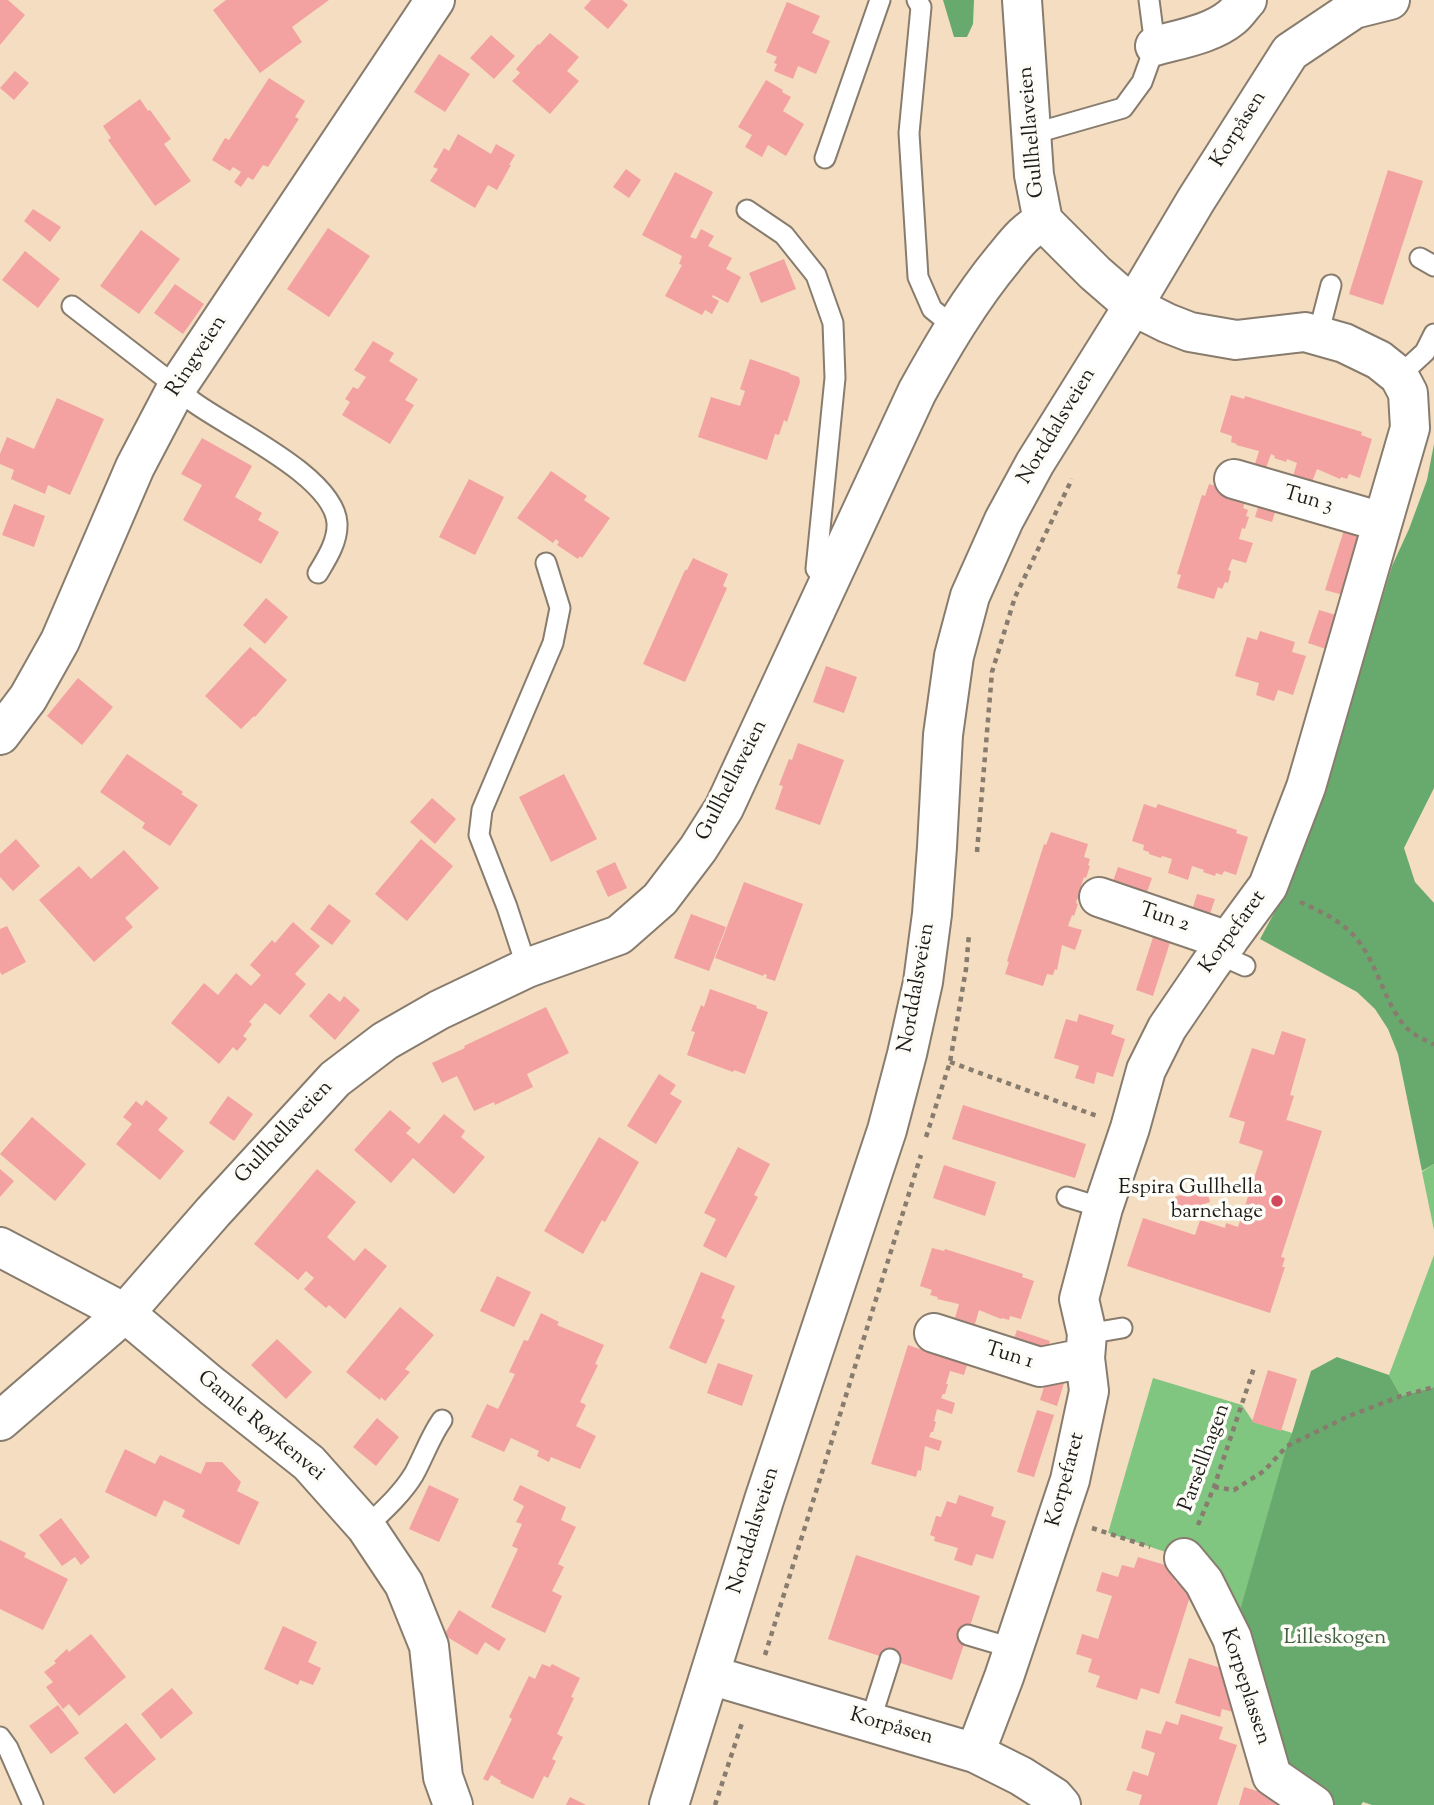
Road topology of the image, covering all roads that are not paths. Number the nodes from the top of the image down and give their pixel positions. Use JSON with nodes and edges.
{"nodes":[{"id":1,"x":435,"y":0,"type":"edge"},
{"id":2,"x":880,"y":0,"type":"edge"},
{"id":3,"x":917,"y":0,"type":"edge"},
{"id":4,"x":1022,"y":0,"type":"edge"},
{"id":5,"x":1149,"y":0,"type":"edge"},
{"id":6,"x":1247,"y":0,"type":"edge"},
{"id":7,"x":1390,"y":0,"type":"edge"},
{"id":8,"x":1154,"y":46,"type":"junction"},
{"id":9,"x":1032,"y":134,"type":"junction"},
{"id":10,"x":825,"y":158,"type":"dead end"},
{"id":11,"x":747,"y":210,"type":"dead end"},
{"id":12,"x":1043,"y":220,"type":"junction"},
{"id":13,"x":1331,"y":285,"type":"dead end"},
{"id":14,"x":72,"y":306,"type":"dead end"},
{"id":15,"x":1133,"y":306,"type":"junction"},
{"id":16,"x":954,"y":327,"type":"junction"},
{"id":17,"x":1434,"y":334,"type":"edge"},
{"id":18,"x":1318,"y":335,"type":"junction"},
{"id":19,"x":1399,"y":376,"type":"junction"},
{"id":20,"x":177,"y":387,"type":"junction"},
{"id":21,"x":1234,"y":479,"type":"dead end"},
{"id":22,"x":1382,"y":523,"type":"junction"},
{"id":23,"x":546,"y":563,"type":"dead end"},
{"id":24,"x":318,"y":573,"type":"dead end"},
{"id":25,"x":829,"y":583,"type":"junction"},
{"id":26,"x":0,"y":735,"type":"edge"},
{"id":27,"x":1099,"y":897,"type":"dead end"},
{"id":28,"x":1231,"y":954,"type":"junction"},
{"id":29,"x":527,"y":968,"type":"junction"},
{"id":30,"x":1067,"y":1197,"type":"dead end"},
{"id":31,"x":1103,"y":1208,"type":"junction"},
{"id":32,"x":0,"y":1247,"type":"edge"},
{"id":33,"x":125,"y":1312,"type":"junction"},
{"id":34,"x":934,"y":1333,"type":"dead end"},
{"id":35,"x":1098,"y":1340,"type":"junction"},
{"id":36,"x":442,"y":1420,"type":"dead end"},
{"id":37,"x":0,"y":1421,"type":"edge"},
{"id":38,"x":366,"y":1527,"type":"junction"},
{"id":39,"x":1184,"y":1558,"type":"road end"},
{"id":40,"x":968,"y":1634,"type":"dead end"},
{"id":41,"x":1012,"y":1648,"type":"junction"},
{"id":42,"x":890,"y":1660,"type":"dead end"},
{"id":43,"x":710,"y":1675,"type":"junction"},
{"id":44,"x":870,"y":1722,"type":"junction"},
{"id":45,"x":0,"y":1737,"type":"edge"},
{"id":46,"x":975,"y":1753,"type":"junction"},
{"id":47,"x":33,"y":1805,"type":"edge"},
{"id":48,"x":453,"y":1805,"type":"edge"},
{"id":49,"x":668,"y":1805,"type":"edge"},
{"id":50,"x":1061,"y":1805,"type":"edge"},
{"id":51,"x":1314,"y":1805,"type":"edge"}],
"edges":[{"from":1,"to":20,"type":"street","name":"Ringveien"},
{"from":2,"to":10,"type":"lane"},
{"from":3,"to":16,"type":"lane"},
{"from":4,"to":9,"type":"street","name":"Gullhellaveien"},
{"from":5,"to":8,"type":"lane"},
{"from":6,"to":8,"type":"street"},
{"from":7,"to":15,"type":"street","name":"Korpåsen"},
{"from":8,"to":9,"type":"lane"},
{"from":9,"to":12,"type":"street","name":"Gullhellaveien"},
{"from":11,"to":25,"type":"lane"},
{"from":12,"to":15,"type":"street"},
{"from":12,"to":16,"type":"street","name":"Gullhellaveien"},
{"from":13,"to":18,"type":"lane"},
{"from":14,"to":20,"type":"lane"},
{"from":15,"to":18,"type":"street"},
{"from":15,"to":43,"type":"street","name":"Norddalsveien"},
{"from":16,"to":25,"type":"street","name":"Gullhellaveien"},
{"from":17,"to":19,"type":"lane"},
{"from":18,"to":19,"type":"street"},
{"from":19,"to":22,"type":"street","name":"Korpefaret"},
{"from":20,"to":24,"type":"lane"},
{"from":20,"to":26,"type":"street","name":"Ringveien"},
{"from":21,"to":22,"type":"street","name":"Tun 3"},
{"from":22,"to":28,"type":"street","name":"Korpefaret"},
{"from":23,"to":29,"type":"lane"},
{"from":25,"to":29,"type":"street","name":"Gullhellaveien"},
{"from":27,"to":28,"type":"street","name":"Tun 2"},
{"from":28,"to":31,"type":"street","name":"Korpefaret"},
{"from":29,"to":33,"type":"street","name":"Gullhellaveien"},
{"from":30,"to":31,"type":"lane"},
{"from":31,"to":35,"type":"street","name":"Korpefaret"},
{"from":32,"to":33,"type":"street","name":"Gamle Røykenvei"},
{"from":33,"to":37,"type":"street","name":"Gullhellaveien"},
{"from":33,"to":38,"type":"street","name":"Gamle Røykenvei"},
{"from":34,"to":35,"type":"street","name":"Tun 1"},
{"from":35,"to":41,"type":"street","name":"Korpefaret"},
{"from":36,"to":38,"type":"lane"},
{"from":38,"to":48,"type":"street","name":"Gamle Røykenvei"},
{"from":39,"to":51,"type":"street","name":"Korpeplassen"},
{"from":40,"to":41,"type":"lane"},
{"from":41,"to":46,"type":"street","name":"Korpefaret"},
{"from":42,"to":44,"type":"lane"},
{"from":43,"to":44,"type":"street","name":"Korpåsen"},
{"from":43,"to":49,"type":"street","name":"Norddalsveien"},
{"from":44,"to":46,"type":"street","name":"Korpåsen"},
{"from":45,"to":47,"type":"lane"},
{"from":46,"to":50,"type":"street","name":"Korpåsen"}]}
